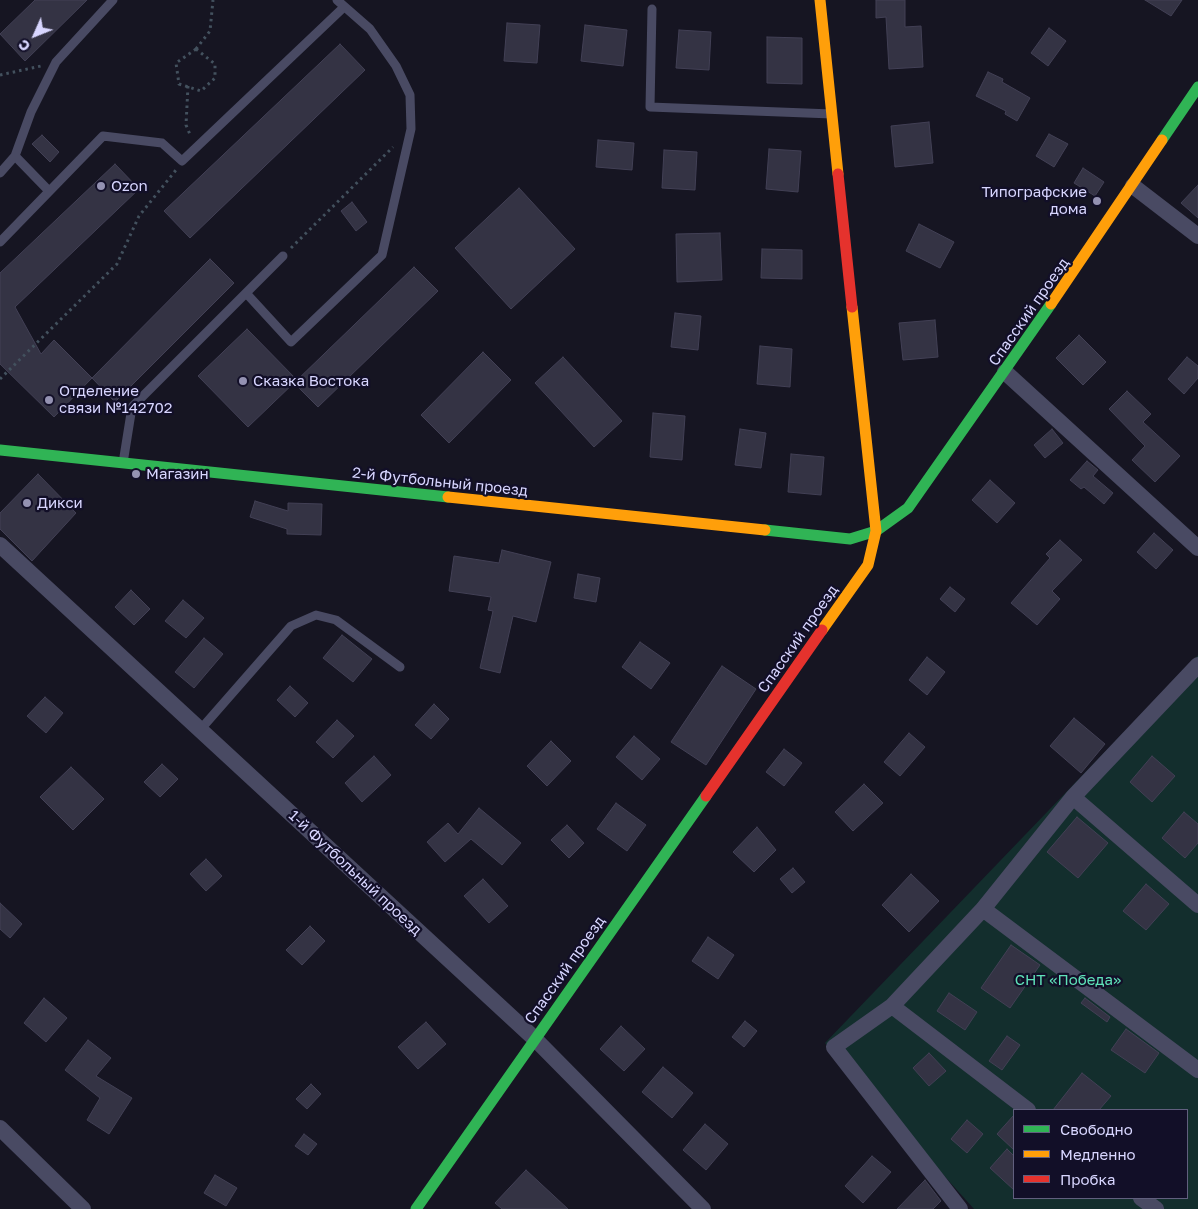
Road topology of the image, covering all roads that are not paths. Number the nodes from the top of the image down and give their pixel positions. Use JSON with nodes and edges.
{"nodes":[{"id":1,"x":113,"y":0,"type":"edge"},
{"id":2,"x":820,"y":0,"type":"edge"},
{"id":3,"x":340,"y":3,"type":"edge"},
{"id":4,"x":652,"y":9,"type":"dead end"},
{"id":5,"x":1198,"y":87,"type":"edge"},
{"id":6,"x":832,"y":114,"type":"junction"},
{"id":7,"x":15,"y":156,"type":"junction"},
{"id":8,"x":0,"y":172,"type":"edge"},
{"id":9,"x":1133,"y":186,"type":"junction"},
{"id":10,"x":50,"y":191,"type":"junction"},
{"id":11,"x":1198,"y":236,"type":"edge"},
{"id":12,"x":0,"y":242,"type":"edge"},
{"id":13,"x":283,"y":256,"type":"road end"},
{"id":14,"x":246,"y":293,"type":"junction"},
{"id":15,"x":1005,"y":372,"type":"junction"},
{"id":16,"x":0,"y":450,"type":"edge"},
{"id":17,"x":123,"y":463,"type":"junction"},
{"id":18,"x":876,"y":531,"type":"junction"},
{"id":19,"x":0,"y":545,"type":"edge"},
{"id":20,"x":1198,"y":548,"type":"edge"},
{"id":21,"x":400,"y":667,"type":"dead end"},
{"id":22,"x":1195,"y":673,"type":"edge"},
{"id":23,"x":200,"y":730,"type":"junction"},
{"id":24,"x":1073,"y":797,"type":"junction"},
{"id":25,"x":1198,"y":905,"type":"edge"},
{"id":26,"x":984,"y":910,"type":"junction"},
{"id":27,"x":892,"y":1006,"type":"junction"},
{"id":28,"x":535,"y":1039,"type":"junction"},
{"id":29,"x":1198,"y":1070,"type":"edge"},
{"id":30,"x":1027,"y":1109,"type":"edge"},
{"id":31,"x":0,"y":1128,"type":"edge"},
{"id":32,"x":1142,"y":1199,"type":"edge"},
{"id":33,"x":83,"y":1209,"type":"edge"},
{"id":34,"x":416,"y":1209,"type":"edge"},
{"id":35,"x":703,"y":1209,"type":"edge"},
{"id":36,"x":960,"y":1209,"type":"edge"},
{"id":37,"x":1156,"y":1209,"type":"edge"}],
"edges":[{"from":1,"to":7,"type":"lane"},
{"from":2,"to":6,"type":"street"},
{"from":3,"to":10,"type":"lane"},
{"from":3,"to":14,"type":"lane"},
{"from":4,"to":6,"type":"lane"},
{"from":5,"to":9,"type":"street","name":"Спасский проезд"},
{"from":6,"to":18,"type":"street"},
{"from":7,"to":8,"type":"lane"},
{"from":7,"to":10,"type":"lane"},
{"from":9,"to":11,"type":"street"},
{"from":9,"to":15,"type":"street","name":"Спасский проезд"},
{"from":10,"to":12,"type":"lane"},
{"from":13,"to":14,"type":"lane"},
{"from":14,"to":17,"type":"lane"},
{"from":15,"to":18,"type":"street","name":"Спасский проезд"},
{"from":15,"to":20,"type":"street"},
{"from":16,"to":17,"type":"street","name":"2-й Футбольный проезд"},
{"from":17,"to":18,"type":"street","name":"2-й Футбольный проезд"},
{"from":18,"to":28,"type":"street","name":"Спасский проезд"},
{"from":19,"to":23,"type":"street","name":"1-й Футбольный проезд"},
{"from":21,"to":23,"type":"lane"},
{"from":22,"to":24,"type":"street"},
{"from":23,"to":28,"type":"street","name":"1-й Футбольный проезд"},
{"from":24,"to":25,"type":"street"},
{"from":24,"to":26,"type":"street"},
{"from":26,"to":27,"type":"street"},
{"from":26,"to":29,"type":"street"},
{"from":27,"to":30,"type":"street"},
{"from":27,"to":36,"type":"street"},
{"from":28,"to":34,"type":"street","name":"Спасский проезд"},
{"from":28,"to":35,"type":"street","name":"1-й Футбольный проезд"},
{"from":31,"to":33,"type":"street"},
{"from":32,"to":37,"type":"street"}]}
